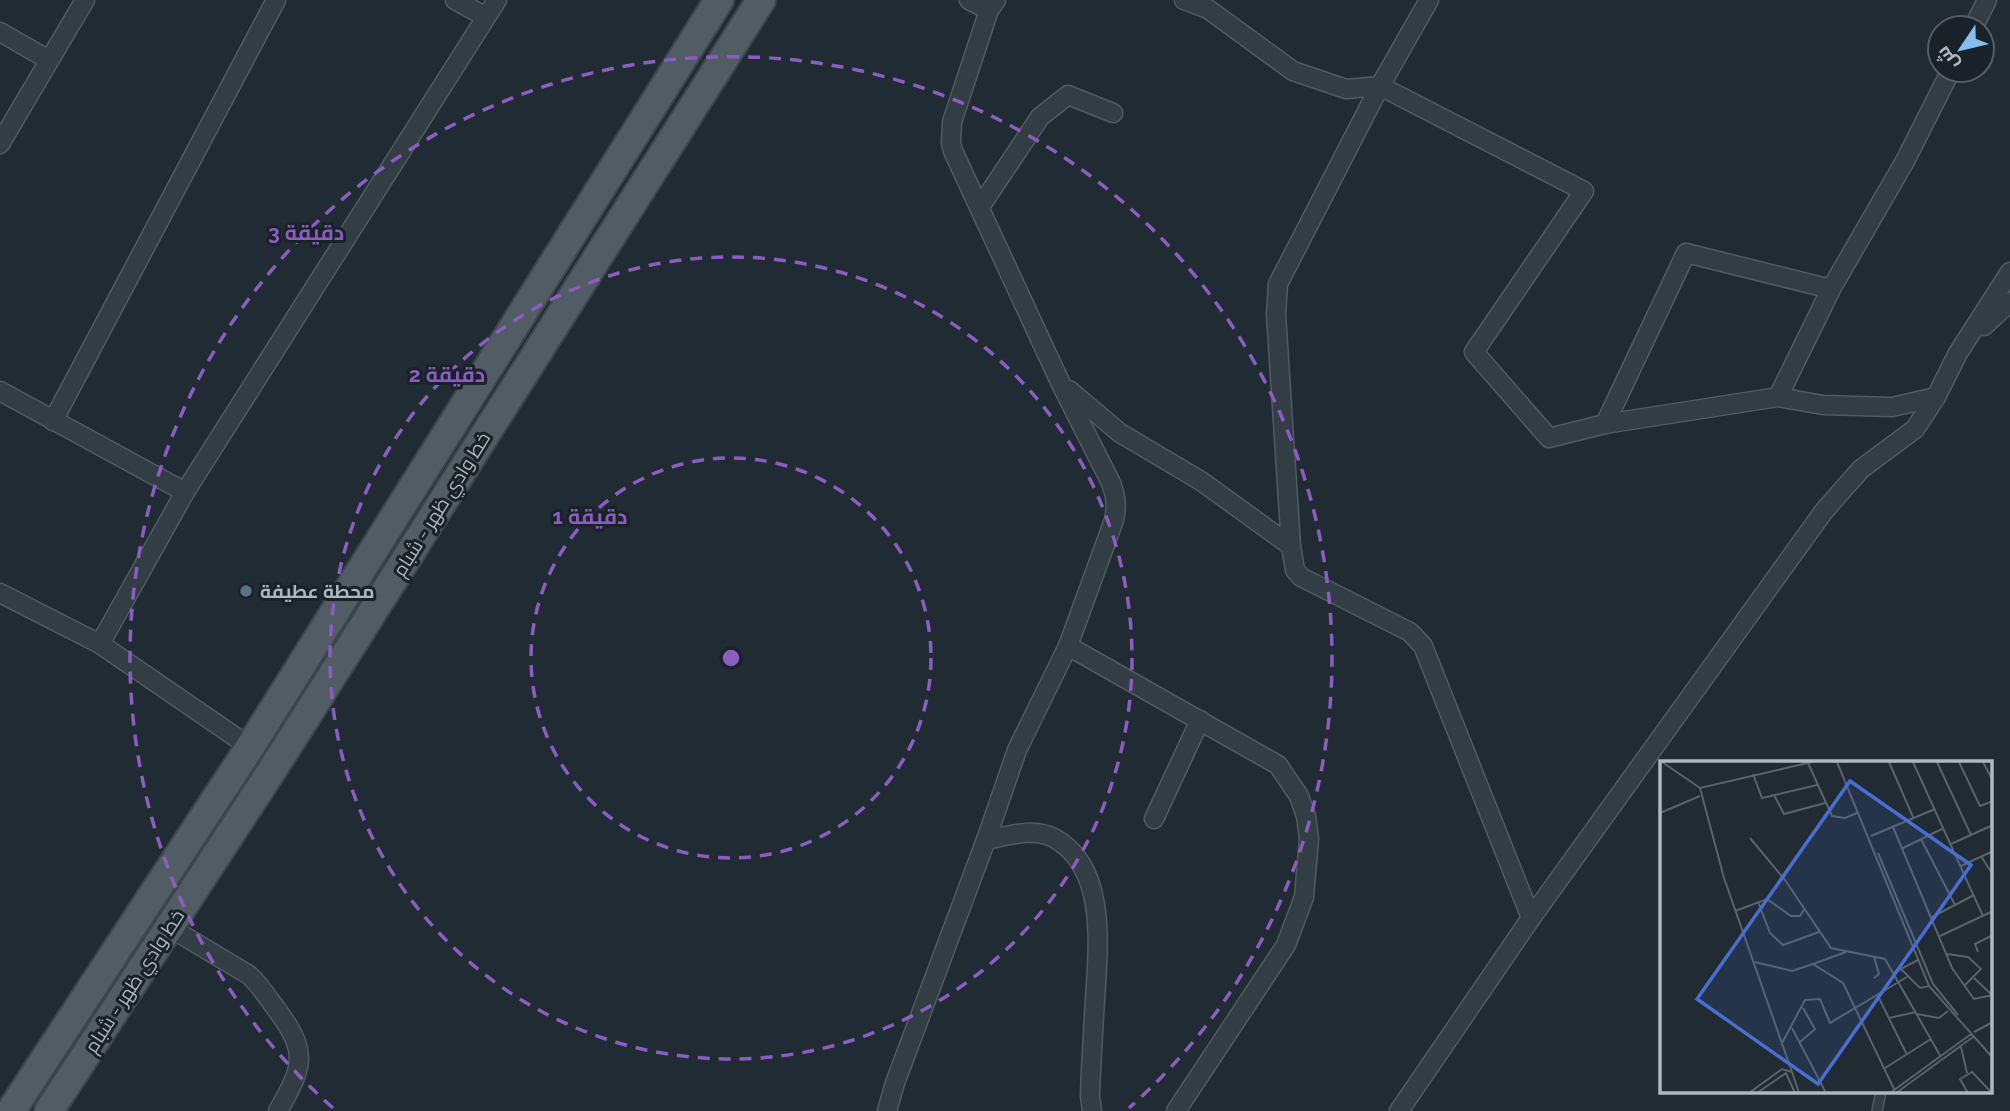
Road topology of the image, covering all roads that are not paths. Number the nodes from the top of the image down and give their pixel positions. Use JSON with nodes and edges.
{"nodes":[{"id":1,"x":85,"y":0,"type":"edge"},
{"id":2,"x":276,"y":0,"type":"edge"},
{"id":3,"x":455,"y":0,"type":"edge"},
{"id":4,"x":497,"y":0,"type":"edge"},
{"id":5,"x":719,"y":0,"type":"edge"},
{"id":6,"x":761,"y":0,"type":"edge"},
{"id":7,"x":969,"y":0,"type":"edge"},
{"id":8,"x":1184,"y":0,"type":"edge"},
{"id":9,"x":1429,"y":0,"type":"edge"},
{"id":10,"x":992,"y":5,"type":"edge"},
{"id":11,"x":1211,"y":5,"type":"edge"},
{"id":12,"x":486,"y":17,"type":"junction"},
{"id":13,"x":0,"y":33,"type":"edge"},
{"id":14,"x":49,"y":60,"type":"junction"},
{"id":15,"x":1944,"y":84,"type":"edge"},
{"id":16,"x":1380,"y":86,"type":"junction"},
{"id":17,"x":1113,"y":113,"type":"dead end"},
{"id":18,"x":0,"y":144,"type":"edge"},
{"id":19,"x":979,"y":207,"type":"junction"},
{"id":20,"x":2010,"y":272,"type":"edge"},
{"id":21,"x":1831,"y":289,"type":"junction"},
{"id":22,"x":2010,"y":302,"type":"edge"},
{"id":23,"x":1958,"y":353,"type":"junction"},
{"id":24,"x":1061,"y":384,"type":"junction"},
{"id":25,"x":0,"y":391,"type":"edge"},
{"id":26,"x":1778,"y":397,"type":"junction"},
{"id":27,"x":1936,"y":397,"type":"junction"},
{"id":28,"x":52,"y":421,"type":"junction"},
{"id":29,"x":1605,"y":424,"type":"junction"},
{"id":30,"x":185,"y":492,"type":"junction"},
{"id":31,"x":1292,"y":546,"type":"junction"},
{"id":32,"x":0,"y":593,"type":"edge"},
{"id":33,"x":100,"y":644,"type":"junction"},
{"id":34,"x":1068,"y":646,"type":"junction"},
{"id":35,"x":1200,"y":720,"type":"junction"},
{"id":36,"x":250,"y":747,"type":"junction"},
{"id":37,"x":1154,"y":819,"type":"dead end"},
{"id":38,"x":986,"y":840,"type":"junction"},
{"id":39,"x":1531,"y":918,"type":"junction"},
{"id":40,"x":169,"y":927,"type":"junction"},
{"id":41,"x":11,"y":1111,"type":"edge"},
{"id":42,"x":49,"y":1111,"type":"edge"},
{"id":43,"x":278,"y":1111,"type":"edge"},
{"id":44,"x":887,"y":1111,"type":"edge"},
{"id":45,"x":1092,"y":1111,"type":"edge"},
{"id":46,"x":1176,"y":1111,"type":"edge"},
{"id":47,"x":1399,"y":1111,"type":"edge"}],
"edges":[{"from":1,"to":14,"type":"street"},
{"from":2,"to":28,"type":"street"},
{"from":3,"to":12,"type":"street"},
{"from":4,"to":12,"type":"street"},
{"from":5,"to":36,"type":"main road","name":"خط وادي ظهر - شبام"},
{"from":6,"to":40,"type":"main road","name":"خط وادي ظهر - شبام"},
{"from":7,"to":10,"type":"street"},
{"from":8,"to":11,"type":"street"},
{"from":9,"to":16,"type":"street"},
{"from":10,"to":19,"type":"street"},
{"from":11,"to":16,"type":"street"},
{"from":12,"to":30,"type":"street"},
{"from":13,"to":14,"type":"street"},
{"from":14,"to":18,"type":"street"},
{"from":15,"to":21,"type":"street"},
{"from":16,"to":29,"type":"street"},
{"from":16,"to":31,"type":"street"},
{"from":17,"to":19,"type":"street"},
{"from":19,"to":24,"type":"street"},
{"from":20,"to":23,"type":"street"},
{"from":21,"to":26,"type":"street"},
{"from":21,"to":29,"type":"street"},
{"from":22,"to":23,"type":"street"},
{"from":23,"to":27,"type":"street"},
{"from":24,"to":31,"type":"street"},
{"from":24,"to":34,"type":"street"},
{"from":25,"to":28,"type":"street"},
{"from":26,"to":27,"type":"street"},
{"from":26,"to":29,"type":"street"},
{"from":27,"to":39,"type":"street"},
{"from":28,"to":30,"type":"street"},
{"from":30,"to":33,"type":"street"},
{"from":31,"to":39,"type":"street"},
{"from":32,"to":33,"type":"street"},
{"from":33,"to":36,"type":"street"},
{"from":34,"to":35,"type":"street"},
{"from":34,"to":38,"type":"street"},
{"from":35,"to":37,"type":"street"},
{"from":35,"to":46,"type":"street"},
{"from":36,"to":41,"type":"main road","name":"خط وادي ظهر - شبام"},
{"from":38,"to":44,"type":"street"},
{"from":38,"to":45,"type":"street"},
{"from":39,"to":47,"type":"street"},
{"from":40,"to":42,"type":"main road","name":"خط وادي ظهر - شبام"},
{"from":40,"to":43,"type":"street"}]}
